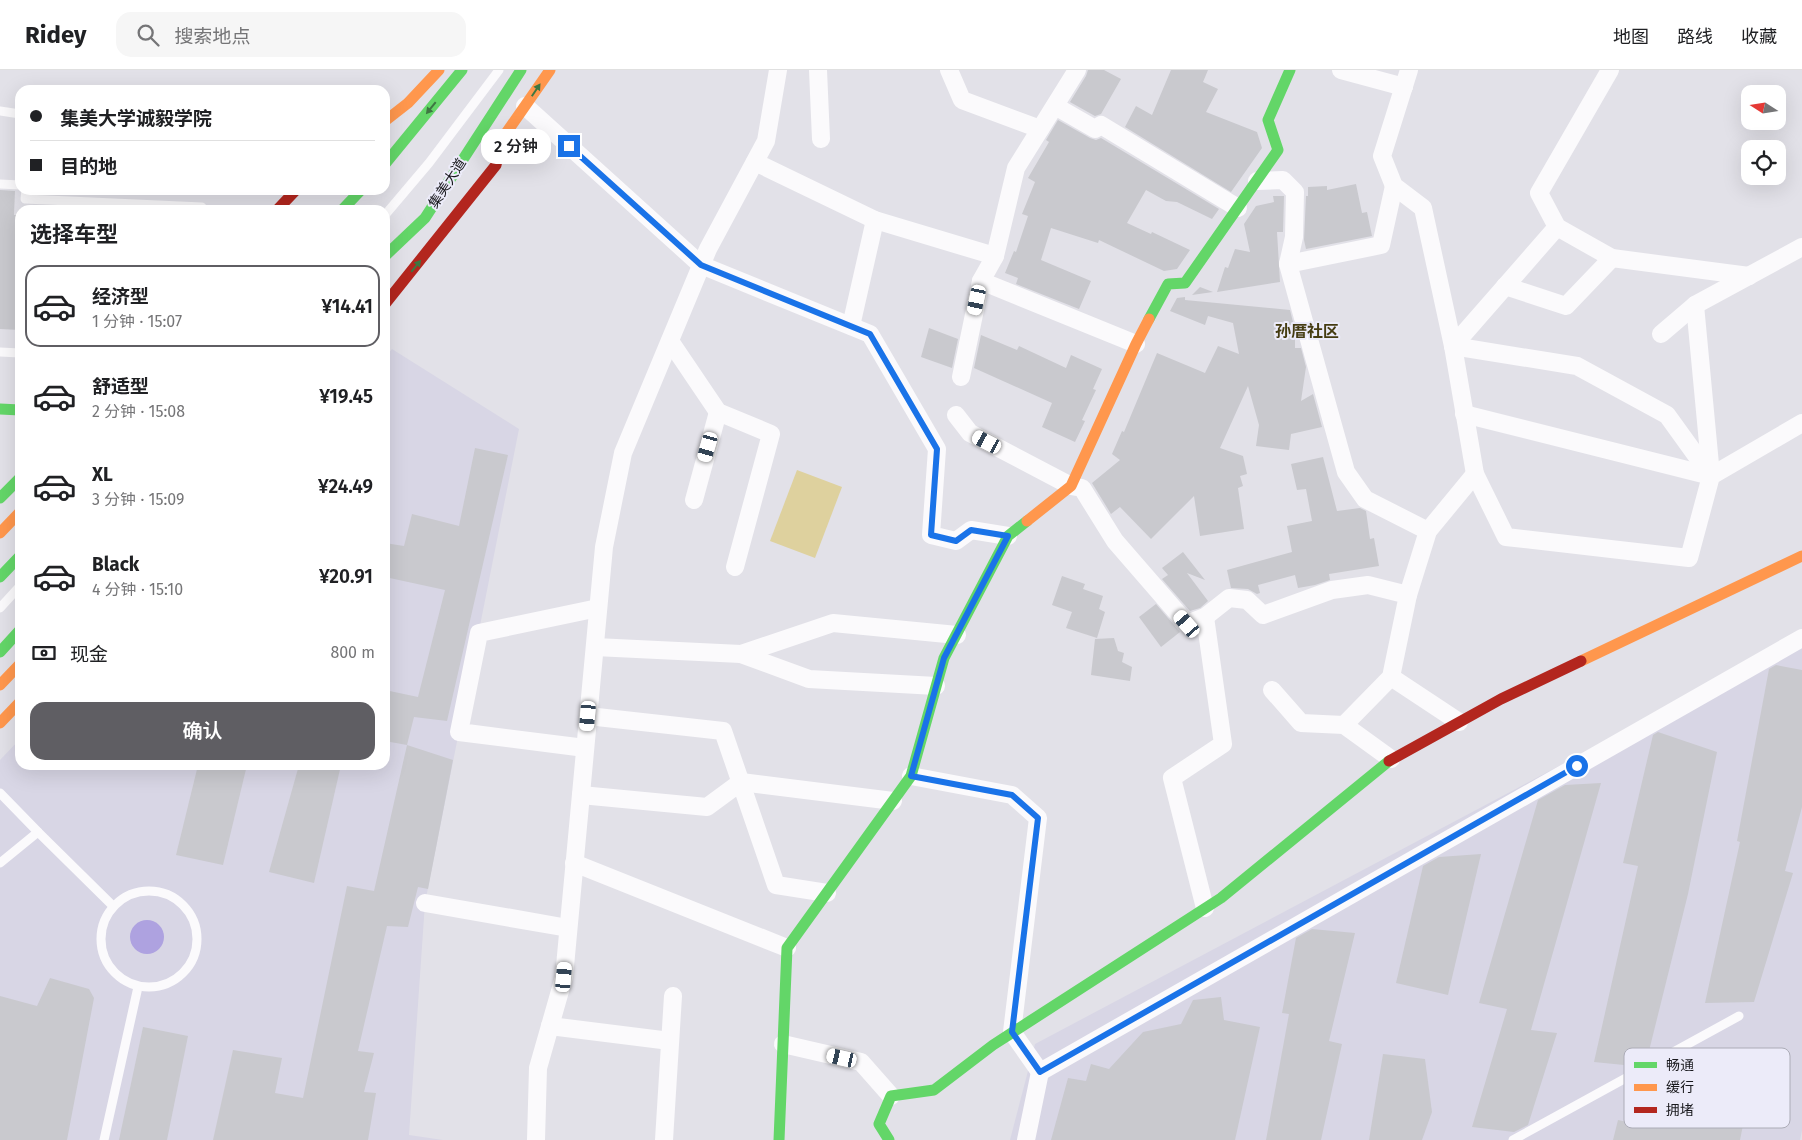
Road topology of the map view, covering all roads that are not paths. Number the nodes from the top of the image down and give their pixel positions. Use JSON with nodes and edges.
{"nodes":[{"id":1,"x":439,"y":70,"type":"edge"},
{"id":2,"x":462,"y":70,"type":"edge"},
{"id":3,"x":498,"y":70,"type":"edge"},
{"id":4,"x":521,"y":70,"type":"edge"},
{"id":5,"x":550,"y":70,"type":"edge"},
{"id":6,"x":778,"y":70,"type":"edge"},
{"id":7,"x":818,"y":70,"type":"edge"},
{"id":8,"x":949,"y":70,"type":"edge"},
{"id":9,"x":1077,"y":70,"type":"edge"},
{"id":10,"x":1290,"y":70,"type":"edge"},
{"id":11,"x":1341,"y":70,"type":"edge"},
{"id":12,"x":1409,"y":70,"type":"edge"},
{"id":13,"x":1610,"y":70,"type":"edge"},
{"id":14,"x":1404,"y":88,"type":"junction"},
{"id":15,"x":525,"y":106,"type":"junction"},
{"id":16,"x":1055,"y":106,"type":"junction"},
{"id":17,"x":0,"y":111,"type":"edge"},
{"id":18,"x":15,"y":113,"type":"edge"},
{"id":19,"x":390,"y":117,"type":"edge"},
{"id":20,"x":1040,"y":129,"type":"junction"},
{"id":21,"x":821,"y":140,"type":"dead end"},
{"id":22,"x":390,"y":158,"type":"edge"},
{"id":23,"x":755,"y":162,"type":"junction"},
{"id":24,"x":1257,"y":181,"type":"junction"},
{"id":25,"x":0,"y":184,"type":"edge"},
{"id":26,"x":15,"y":185,"type":"edge"},
{"id":27,"x":1394,"y":186,"type":"junction"},
{"id":28,"x":26,"y":195,"type":"edge"},
{"id":29,"x":291,"y":195,"type":"edge"},
{"id":30,"x":348,"y":195,"type":"edge"},
{"id":31,"x":355,"y":195,"type":"edge"},
{"id":32,"x":64,"y":205,"type":"edge"},
{"id":33,"x":282,"y":205,"type":"edge"},
{"id":34,"x":340,"y":205,"type":"edge"},
{"id":35,"x":342,"y":205,"type":"edge"},
{"id":36,"x":1238,"y":208,"type":"junction"},
{"id":37,"x":390,"y":209,"type":"edge"},
{"id":38,"x":425,"y":218,"type":"junction"},
{"id":39,"x":875,"y":220,"type":"junction"},
{"id":40,"x":1557,"y":227,"type":"junction"},
{"id":41,"x":1802,"y":248,"type":"edge"},
{"id":42,"x":390,"y":251,"type":"edge"},
{"id":43,"x":995,"y":256,"type":"junction"},
{"id":44,"x":1612,"y":258,"type":"junction"},
{"id":45,"x":390,"y":261,"type":"edge"},
{"id":46,"x":1288,"y":264,"type":"junction"},
{"id":47,"x":701,"y":265,"type":"junction"},
{"id":48,"x":1749,"y":276,"type":"junction"},
{"id":49,"x":981,"y":281,"type":"junction"},
{"id":50,"x":1505,"y":286,"type":"junction"},
{"id":51,"x":390,"y":298,"type":"edge"},
{"id":52,"x":1695,"y":305,"type":"junction"},
{"id":53,"x":850,"y":326,"type":"junction"},
{"id":54,"x":1662,"y":334,"type":"dead end"},
{"id":55,"x":670,"y":341,"type":"junction"},
{"id":56,"x":1136,"y":344,"type":"junction"},
{"id":57,"x":1453,"y":346,"type":"junction"},
{"id":58,"x":0,"y":352,"type":"edge"},
{"id":59,"x":15,"y":353,"type":"edge"},
{"id":60,"x":960,"y":377,"type":"dead end"},
{"id":61,"x":0,"y":409,"type":"edge"},
{"id":62,"x":15,"y":410,"type":"edge"},
{"id":63,"x":718,"y":412,"type":"junction"},
{"id":64,"x":1464,"y":414,"type":"junction"},
{"id":65,"x":956,"y":415,"type":"dead end"},
{"id":66,"x":1802,"y":423,"type":"edge"},
{"id":67,"x":1474,"y":474,"type":"junction"},
{"id":68,"x":1711,"y":476,"type":"junction"},
{"id":69,"x":15,"y":483,"type":"edge"},
{"id":70,"x":1071,"y":486,"type":"junction"},
{"id":71,"x":0,"y":498,"type":"edge"},
{"id":72,"x":694,"y":500,"type":"dead end"},
{"id":73,"x":15,"y":517,"type":"edge"},
{"id":74,"x":1428,"y":531,"type":"junction"},
{"id":75,"x":0,"y":533,"type":"edge"},
{"id":76,"x":1008,"y":536,"type":"junction"},
{"id":77,"x":1802,"y":556,"type":"edge"},
{"id":78,"x":15,"y":561,"type":"edge"},
{"id":79,"x":735,"y":567,"type":"dead end"},
{"id":80,"x":0,"y":577,"type":"edge"},
{"id":81,"x":15,"y":592,"type":"edge"},
{"id":82,"x":1408,"y":595,"type":"junction"},
{"id":83,"x":0,"y":608,"type":"edge"},
{"id":84,"x":598,"y":608,"type":"junction"},
{"id":85,"x":1205,"y":617,"type":"junction"},
{"id":86,"x":957,"y":635,"type":"junction"},
{"id":87,"x":15,"y":636,"type":"edge"},
{"id":88,"x":1802,"y":638,"type":"edge"},
{"id":89,"x":595,"y":647,"type":"junction"},
{"id":90,"x":0,"y":652,"type":"edge"},
{"id":91,"x":741,"y":654,"type":"junction"},
{"id":92,"x":15,"y":669,"type":"edge"},
{"id":93,"x":1391,"y":677,"type":"junction"},
{"id":94,"x":0,"y":685,"type":"edge"},
{"id":95,"x":936,"y":686,"type":"junction"},
{"id":96,"x":1272,"y":690,"type":"dead end"},
{"id":97,"x":15,"y":707,"type":"edge"},
{"id":98,"x":588,"y":716,"type":"junction"},
{"id":99,"x":1459,"y":722,"type":"junction"},
{"id":100,"x":0,"y":723,"type":"edge"},
{"id":101,"x":1344,"y":725,"type":"junction"},
{"id":102,"x":585,"y":748,"type":"junction"},
{"id":103,"x":1391,"y":759,"type":"junction"},
{"id":104,"x":911,"y":776,"type":"junction"},
{"id":105,"x":741,"y":782,"type":"junction"},
{"id":106,"x":0,"y":793,"type":"edge"},
{"id":107,"x":581,"y":795,"type":"junction"},
{"id":108,"x":894,"y":800,"type":"junction"},
{"id":109,"x":38,"y":832,"type":"junction"},
{"id":110,"x":0,"y":863,"type":"edge"},
{"id":111,"x":574,"y":863,"type":"junction"},
{"id":112,"x":827,"y":893,"type":"junction"},
{"id":113,"x":425,"y":903,"type":"dead end"},
{"id":114,"x":113,"y":906,"type":"junction"},
{"id":115,"x":1205,"y":908,"type":"junction"},
{"id":116,"x":568,"y":928,"type":"junction"},
{"id":117,"x":787,"y":948,"type":"junction"},
{"id":118,"x":138,"y":987,"type":"junction"},
{"id":119,"x":674,"y":996,"type":"dead end"},
{"id":120,"x":1739,"y":1016,"type":"dead end"},
{"id":121,"x":550,"y":1026,"type":"junction"},
{"id":122,"x":1012,"y":1032,"type":"junction"},
{"id":123,"x":670,"y":1041,"type":"junction"},
{"id":124,"x":783,"y":1044,"type":"junction"},
{"id":125,"x":1681,"y":1048,"type":"edge"},
{"id":126,"x":1040,"y":1072,"type":"junction"},
{"id":127,"x":1624,"y":1079,"type":"edge"},
{"id":128,"x":891,"y":1096,"type":"junction"},
{"id":129,"x":104,"y":1140,"type":"edge"},
{"id":130,"x":536,"y":1140,"type":"edge"},
{"id":131,"x":664,"y":1140,"type":"edge"},
{"id":132,"x":779,"y":1140,"type":"edge"},
{"id":133,"x":889,"y":1140,"type":"edge"},
{"id":134,"x":1026,"y":1140,"type":"edge"},
{"id":135,"x":1513,"y":1140,"type":"edge"}],
"edges":[{"from":1,"to":19,"type":"main road"},
{"from":2,"to":22,"type":"main road","one_way":true},
{"from":3,"to":37,"type":"lane"},
{"from":4,"to":38,"type":"main road","name":"集美大道"},
{"from":15,"to":5,"type":"main road","one_way":true},
{"from":6,"to":23,"type":"street"},
{"from":7,"to":21,"type":"street"},
{"from":8,"to":20,"type":"street"},
{"from":9,"to":16,"type":"street"},
{"from":10,"to":24,"type":"main road"},
{"from":11,"to":14,"type":"street"},
{"from":12,"to":14,"type":"street"},
{"from":13,"to":40,"type":"street"},
{"from":14,"to":27,"type":"street"},
{"from":15,"to":47,"type":"street"},
{"from":51,"to":15,"type":"main road","one_way":true},
{"from":16,"to":20,"type":"street"},
{"from":16,"to":36,"type":"street"},
{"from":17,"to":18,"type":"lane"},
{"from":20,"to":43,"type":"street"},
{"from":23,"to":39,"type":"street"},
{"from":23,"to":47,"type":"street"},
{"from":24,"to":36,"type":"main road"},
{"from":24,"to":46,"type":"street"},
{"from":25,"to":26,"type":"lane"},
{"from":27,"to":46,"type":"street"},
{"from":27,"to":57,"type":"street"},
{"from":28,"to":32,"type":"lane"},
{"from":29,"to":33,"type":"main road"},
{"from":30,"to":34,"type":"main road"},
{"from":31,"to":35,"type":"main road"},
{"from":36,"to":56,"type":"main road"},
{"from":38,"to":42,"type":"main road"},
{"from":38,"to":45,"type":"main road","name":"集美大道"},
{"from":39,"to":43,"type":"street"},
{"from":39,"to":53,"type":"street"},
{"from":40,"to":44,"type":"street"},
{"from":40,"to":50,"type":"street"},
{"from":41,"to":48,"type":"street"},
{"from":43,"to":49,"type":"street"},
{"from":44,"to":48,"type":"street"},
{"from":44,"to":50,"type":"street"},
{"from":46,"to":74,"type":"street"},
{"from":47,"to":53,"type":"street"},
{"from":47,"to":55,"type":"street"},
{"from":48,"to":52,"type":"street"},
{"from":49,"to":56,"type":"street"},
{"from":49,"to":60,"type":"street"},
{"from":50,"to":57,"type":"street"},
{"from":52,"to":54,"type":"street"},
{"from":52,"to":68,"type":"street"},
{"from":53,"to":76,"type":"street"},
{"from":55,"to":63,"type":"street"},
{"from":55,"to":84,"type":"street"},
{"from":56,"to":70,"type":"main road"},
{"from":57,"to":64,"type":"street"},
{"from":57,"to":68,"type":"street"},
{"from":58,"to":59,"type":"lane"},
{"from":61,"to":62,"type":"main road"},
{"from":63,"to":72,"type":"street"},
{"from":63,"to":79,"type":"street"},
{"from":64,"to":67,"type":"street"},
{"from":64,"to":68,"type":"street"},
{"from":65,"to":70,"type":"street"},
{"from":66,"to":68,"type":"street"},
{"from":67,"to":68,"type":"street"},
{"from":67,"to":74,"type":"street"},
{"from":69,"to":71,"type":"main road"},
{"from":70,"to":76,"type":"main road"},
{"from":70,"to":85,"type":"street"},
{"from":73,"to":75,"type":"main road"},
{"from":74,"to":82,"type":"street"},
{"from":76,"to":86,"type":"main road"},
{"from":77,"to":99,"type":"main road"},
{"from":78,"to":80,"type":"main road"},
{"from":81,"to":83,"type":"lane"},
{"from":82,"to":85,"type":"street"},
{"from":82,"to":93,"type":"street"},
{"from":84,"to":89,"type":"street"},
{"from":84,"to":102,"type":"street"},
{"from":85,"to":115,"type":"street"},
{"from":86,"to":91,"type":"street"},
{"from":86,"to":95,"type":"main road"},
{"from":87,"to":90,"type":"main road"},
{"from":88,"to":126,"type":"street"},
{"from":89,"to":91,"type":"street"},
{"from":89,"to":98,"type":"street"},
{"from":91,"to":95,"type":"street"},
{"from":92,"to":94,"type":"main road"},
{"from":93,"to":99,"type":"street"},
{"from":93,"to":101,"type":"street"},
{"from":95,"to":104,"type":"main road"},
{"from":96,"to":101,"type":"street"},
{"from":97,"to":100,"type":"main road"},
{"from":98,"to":102,"type":"street"},
{"from":98,"to":105,"type":"street"},
{"from":99,"to":103,"type":"main road"},
{"from":101,"to":103,"type":"street"},
{"from":102,"to":107,"type":"street"},
{"from":103,"to":115,"type":"main road"},
{"from":104,"to":108,"type":"main road"},
{"from":104,"to":122,"type":"street"},
{"from":105,"to":107,"type":"street"},
{"from":105,"to":108,"type":"street"},
{"from":105,"to":112,"type":"street"},
{"from":106,"to":109,"type":"lane"},
{"from":107,"to":111,"type":"street"},
{"from":108,"to":112,"type":"main road"},
{"from":109,"to":110,"type":"lane"},
{"from":109,"to":114,"type":"lane"},
{"from":111,"to":116,"type":"street"},
{"from":111,"to":117,"type":"street"},
{"from":112,"to":117,"type":"main road"},
{"from":113,"to":116,"type":"street"},
{"from":114,"to":118,"type":"lane"},
{"from":114,"to":118,"type":"lane"},
{"from":115,"to":122,"type":"main road"},
{"from":116,"to":121,"type":"street"},
{"from":117,"to":124,"type":"main road"},
{"from":118,"to":129,"type":"lane"},
{"from":119,"to":123,"type":"street"},
{"from":120,"to":125,"type":"lane"},
{"from":121,"to":123,"type":"street"},
{"from":121,"to":130,"type":"street"},
{"from":122,"to":126,"type":"street"},
{"from":122,"to":128,"type":"main road"},
{"from":123,"to":131,"type":"street"},
{"from":124,"to":128,"type":"street"},
{"from":124,"to":132,"type":"main road"},
{"from":126,"to":134,"type":"street"},
{"from":127,"to":135,"type":"lane"},
{"from":128,"to":133,"type":"main road"}]}
